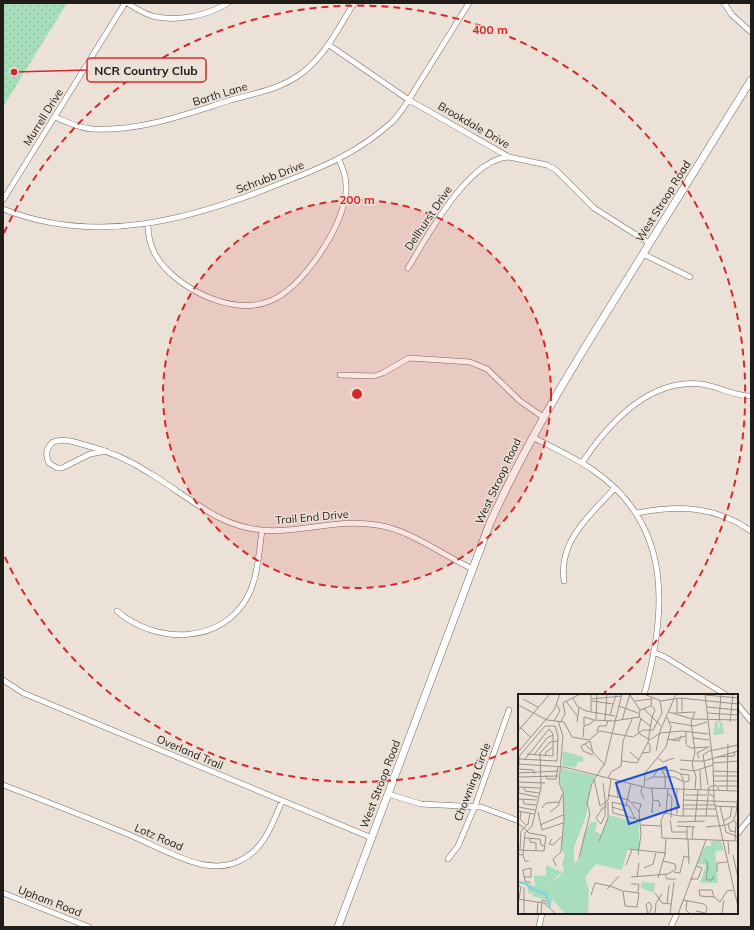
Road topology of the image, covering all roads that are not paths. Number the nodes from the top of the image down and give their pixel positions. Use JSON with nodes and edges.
{"nodes":[{"id":1,"x":126,"y":3,"type":"edge"},
{"id":2,"x":228,"y":3,"type":"edge"},
{"id":3,"x":354,"y":3,"type":"edge"},
{"id":4,"x":469,"y":3,"type":"edge"},
{"id":5,"x":724,"y":3,"type":"edge"},
{"id":6,"x":751,"y":32,"type":"edge"},
{"id":7,"x":329,"y":45,"type":"junction"},
{"id":8,"x":751,"y":80,"type":"edge"},
{"id":9,"x":409,"y":100,"type":"junction"},
{"id":10,"x":54,"y":117,"type":"junction"},
{"id":11,"x":508,"y":157,"type":"junction"},
{"id":12,"x":339,"y":160,"type":"junction"},
{"id":13,"x":3,"y":200,"type":"edge"},
{"id":14,"x":3,"y":209,"type":"edge"},
{"id":15,"x":148,"y":224,"type":"junction"},
{"id":16,"x":649,"y":243,"type":"junction"},
{"id":17,"x":643,"y":254,"type":"junction"},
{"id":18,"x":408,"y":268,"type":"dead end"},
{"id":19,"x":690,"y":277,"type":"dead end"},
{"id":20,"x":340,"y":375,"type":"dead end"},
{"id":21,"x":751,"y":396,"type":"edge"},
{"id":22,"x":543,"y":417,"type":"junction"},
{"id":23,"x":532,"y":437,"type":"junction"},
{"id":24,"x":106,"y":451,"type":"junction"},
{"id":25,"x":582,"y":463,"type":"junction"},
{"id":26,"x":615,"y":488,"type":"junction"},
{"id":27,"x":637,"y":513,"type":"junction"},
{"id":28,"x":262,"y":531,"type":"junction"},
{"id":29,"x":751,"y":532,"type":"edge"},
{"id":30,"x":473,"y":569,"type":"junction"},
{"id":31,"x":564,"y":582,"type":"dead end"},
{"id":32,"x":117,"y":611,"type":"dead end"},
{"id":33,"x":653,"y":652,"type":"junction"},
{"id":34,"x":3,"y":680,"type":"edge"},
{"id":35,"x":644,"y":694,"type":"edge"},
{"id":36,"x":724,"y":694,"type":"edge"},
{"id":37,"x":738,"y":705,"type":"edge"},
{"id":38,"x":509,"y":710,"type":"dead end"},
{"id":39,"x":751,"y":721,"type":"edge"},
{"id":40,"x":3,"y":785,"type":"edge"},
{"id":41,"x":388,"y":794,"type":"junction"},
{"id":42,"x":282,"y":802,"type":"junction"},
{"id":43,"x":475,"y":806,"type":"junction"},
{"id":44,"x":751,"y":817,"type":"edge"},
{"id":45,"x":518,"y":821,"type":"edge"},
{"id":46,"x":740,"y":827,"type":"edge"},
{"id":47,"x":372,"y":838,"type":"junction"},
{"id":48,"x":448,"y":859,"type":"dead end"},
{"id":49,"x":3,"y":894,"type":"edge"},
{"id":50,"x":542,"y":914,"type":"edge"},
{"id":51,"x":677,"y":914,"type":"edge"},
{"id":52,"x":89,"y":927,"type":"edge"},
{"id":53,"x":338,"y":927,"type":"edge"},
{"id":54,"x":539,"y":927,"type":"edge"},
{"id":55,"x":671,"y":927,"type":"edge"}],
"edges":[{"from":1,"to":2,"type":"street"},
{"from":1,"to":10,"type":"street","name":"Murrell Drive"},
{"from":3,"to":7,"type":"street","name":"Barth Lane"},
{"from":4,"to":9,"type":"street","name":"Schrubb Drive"},
{"from":5,"to":6,"type":"street"},
{"from":7,"to":9,"type":"street","name":"Brookdale Drive"},
{"from":7,"to":10,"type":"street","name":"Barth Lane"},
{"from":8,"to":16,"type":"main road","name":"West Stroop Road"},
{"from":9,"to":11,"type":"street","name":"Brookdale Drive"},
{"from":9,"to":12,"type":"street","name":"Schrubb Drive"},
{"from":10,"to":13,"type":"street","name":"Murrell Drive"},
{"from":11,"to":16,"type":"street","name":"Brookdale Drive"},
{"from":11,"to":18,"type":"street","name":"Dellhurst Drive"},
{"from":12,"to":15,"type":"street","name":"Schrubb Drive"},
{"from":12,"to":15,"type":"street"},
{"from":14,"to":15,"type":"street","name":"Schrubb Drive"},
{"from":16,"to":17,"type":"main road","name":"West Stroop Road"},
{"from":17,"to":19,"type":"street"},
{"from":17,"to":22,"type":"main road","name":"West Stroop Road"},
{"from":20,"to":22,"type":"street"},
{"from":21,"to":25,"type":"street"},
{"from":22,"to":23,"type":"main road","name":"West Stroop Road"},
{"from":23,"to":25,"type":"street"},
{"from":23,"to":30,"type":"main road","name":"West Stroop Road"},
{"from":24,"to":24,"type":"street","name":"Trail End Drive"},
{"from":24,"to":28,"type":"street","name":"Trail End Drive"},
{"from":25,"to":26,"type":"street"},
{"from":26,"to":27,"type":"street"},
{"from":26,"to":31,"type":"street"},
{"from":27,"to":29,"type":"street"},
{"from":27,"to":33,"type":"street"},
{"from":28,"to":30,"type":"street","name":"Trail End Drive"},
{"from":28,"to":32,"type":"street"},
{"from":30,"to":41,"type":"main road","name":"West Stroop Road"},
{"from":33,"to":35,"type":"street"},
{"from":33,"to":36,"type":"street"},
{"from":34,"to":42,"type":"street","name":"Overland Trail"},
{"from":37,"to":39,"type":"street"},
{"from":38,"to":43,"type":"street","name":"Chowning Circle"},
{"from":40,"to":42,"type":"street","name":"Lotz Road"},
{"from":41,"to":43,"type":"street"},
{"from":41,"to":47,"type":"main road","name":"West Stroop Road"},
{"from":42,"to":47,"type":"street","name":"Overland Trail"},
{"from":43,"to":45,"type":"street"},
{"from":43,"to":48,"type":"street","name":"Chowning Circle"},
{"from":44,"to":46,"type":"street"},
{"from":47,"to":53,"type":"main road","name":"West Stroop Road"},
{"from":49,"to":52,"type":"street","name":"Upham Road"},
{"from":50,"to":54,"type":"street"},
{"from":51,"to":55,"type":"street"}]}
